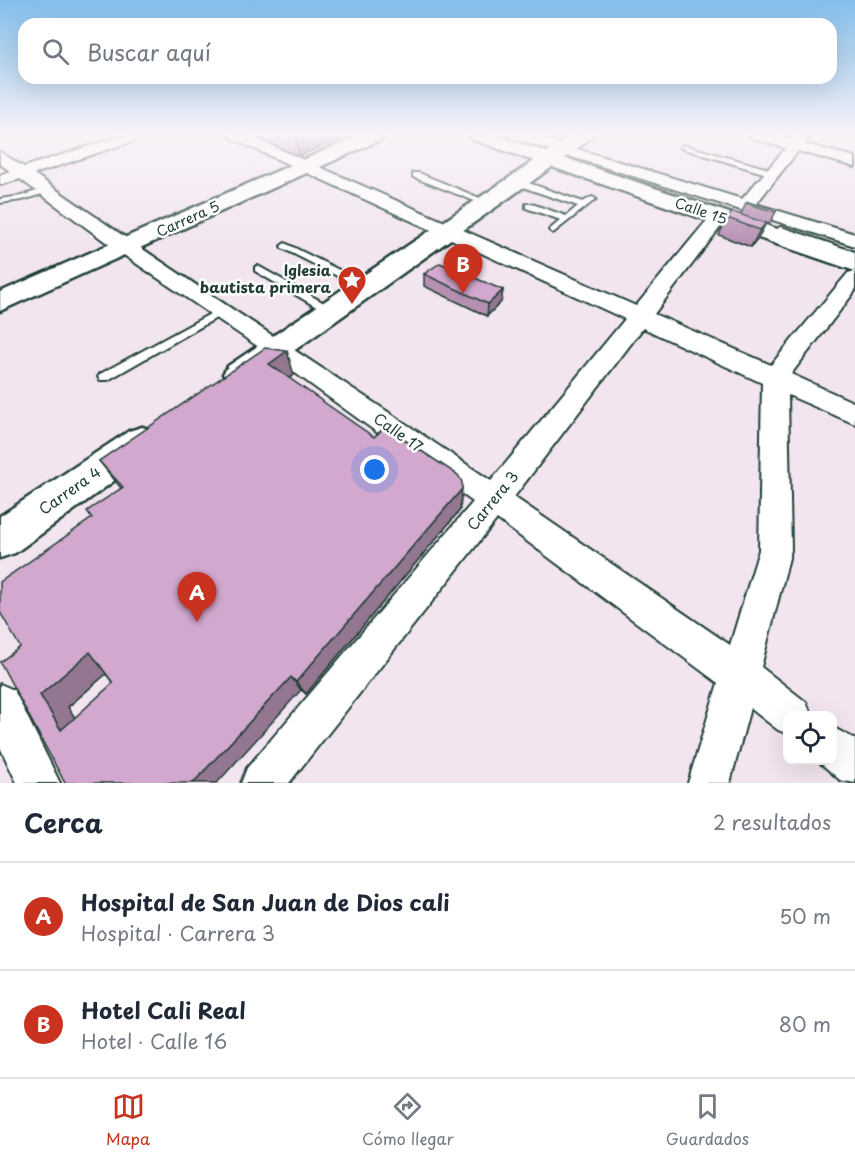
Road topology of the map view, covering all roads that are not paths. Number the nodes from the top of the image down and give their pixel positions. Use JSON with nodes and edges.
{"nodes":[{"id":1,"x":21,"y":172,"type":"joint"},
{"id":2,"x":295,"y":172,"type":"edge"},
{"id":3,"x":319,"y":172,"type":"edge"},
{"id":4,"x":532,"y":172,"type":"edge"},
{"id":5,"x":599,"y":172,"type":"edge"},
{"id":6,"x":605,"y":172,"type":"edge"},
{"id":7,"x":618,"y":172,"type":"edge"},
{"id":8,"x":768,"y":172,"type":"edge"},
{"id":9,"x":773,"y":173,"type":"joint"},
{"id":10,"x":416,"y":175,"type":"dead end"},
{"id":11,"x":0,"y":180,"type":"edge"},
{"id":12,"x":517,"y":182,"type":"junction"},
{"id":13,"x":46,"y":190,"type":"junction"},
{"id":14,"x":592,"y":199,"type":"dead end"},
{"id":15,"x":1,"y":200,"type":"edge"},
{"id":16,"x":488,"y":202,"type":"junction"},
{"id":17,"x":584,"y":205,"type":"junction"},
{"id":18,"x":746,"y":205,"type":"junction"},
{"id":19,"x":529,"y":206,"type":"dead end"},
{"id":20,"x":719,"y":217,"type":"junction"},
{"id":21,"x":567,"y":219,"type":"junction"},
{"id":22,"x":447,"y":230,"type":"junction"},
{"id":23,"x":553,"y":230,"type":"dead end"},
{"id":24,"x":855,"y":240,"type":"edge"},
{"id":25,"x":285,"y":246,"type":"dead end"},
{"id":26,"x":125,"y":247,"type":"junction"},
{"id":27,"x":855,"y":255,"type":"edge"},
{"id":28,"x":855,"y":263,"type":"edge"},
{"id":29,"x":258,"y":269,"type":"dead end"},
{"id":30,"x":855,"y":277,"type":"edge"},
{"id":31,"x":364,"y":286,"type":"junction"},
{"id":32,"x":0,"y":302,"type":"edge"},
{"id":33,"x":329,"y":310,"type":"junction"},
{"id":34,"x":221,"y":311,"type":"junction"},
{"id":35,"x":640,"y":316,"type":"junction"},
{"id":36,"x":277,"y":348,"type":"junction"},
{"id":37,"x":104,"y":377,"type":"dead end"},
{"id":38,"x":775,"y":377,"type":"junction"},
{"id":39,"x":210,"y":394,"type":"edge"},
{"id":40,"x":855,"y":401,"type":"edge"},
{"id":41,"x":828,"y":402,"type":"junction"},
{"id":42,"x":855,"y":414,"type":"edge"},
{"id":43,"x":172,"y":421,"type":"edge"},
{"id":44,"x":494,"y":500,"type":"junction"},
{"id":45,"x":0,"y":539,"type":"edge"},
{"id":46,"x":741,"y":676,"type":"junction"},
{"id":47,"x":0,"y":704,"type":"edge"},
{"id":48,"x":786,"y":711,"type":"edge"},
{"id":49,"x":837,"y":751,"type":"edge"},
{"id":50,"x":855,"y":765,"type":"edge"},
{"id":51,"x":39,"y":783,"type":"edge"},
{"id":52,"x":262,"y":783,"type":"edge"},
{"id":53,"x":709,"y":783,"type":"edge"}],
"edges":[{"from":1,"to":11,"type":"street"},
{"from":1,"to":13,"type":"street","name":"Calle 17"},
{"from":2,"to":26,"type":"street","name":"Carrera 5"},
{"from":3,"to":22,"type":"street"},
{"from":4,"to":12,"type":"street"},
{"from":5,"to":20,"type":"street","name":"Calle 15"},
{"from":6,"to":27,"type":"lane"},
{"from":7,"to":18,"type":"street","name":"Calle 15"},
{"from":8,"to":9,"type":"lane"},
{"from":9,"to":18,"type":"street"},
{"from":10,"to":16,"type":"lane"},
{"from":12,"to":16,"type":"street"},
{"from":12,"to":17,"type":"lane"},
{"from":13,"to":15,"type":"lane"},
{"from":13,"to":26,"type":"street","name":"Calle 17"},
{"from":14,"to":17,"type":"lane"},
{"from":16,"to":22,"type":"street"},
{"from":17,"to":21,"type":"lane"},
{"from":18,"to":24,"type":"street","name":"Calle 15"},
{"from":19,"to":21,"type":"lane"},
{"from":20,"to":28,"type":"street","name":"Calle 15"},
{"from":20,"to":35,"type":"street","name":"Carrera 3"},
{"from":21,"to":23,"type":"lane"},
{"from":22,"to":31,"type":"street"},
{"from":22,"to":35,"type":"street"},
{"from":25,"to":31,"type":"lane"},
{"from":26,"to":32,"type":"street","name":"Carrera 5"},
{"from":26,"to":34,"type":"street","name":"Calle 17"},
{"from":29,"to":33,"type":"lane"},
{"from":30,"to":38,"type":"street"},
{"from":31,"to":33,"type":"street"},
{"from":33,"to":36,"type":"street"},
{"from":34,"to":36,"type":"street","name":"Calle 17"},
{"from":34,"to":37,"type":"lane"},
{"from":35,"to":38,"type":"street"},
{"from":35,"to":44,"type":"street","name":"Carrera 3"},
{"from":36,"to":39,"type":"street"},
{"from":36,"to":44,"type":"street","name":"Calle 17"},
{"from":38,"to":41,"type":"street"},
{"from":38,"to":46,"type":"street"},
{"from":40,"to":41,"type":"street"},
{"from":41,"to":42,"type":"street"},
{"from":43,"to":45,"type":"street","name":"Carrera 4"},
{"from":44,"to":46,"type":"street","name":"Calle 17"},
{"from":44,"to":52,"type":"street","name":"Carrera 3"},
{"from":46,"to":48,"type":"street","name":"Calle 17"},
{"from":46,"to":53,"type":"street"},
{"from":47,"to":51,"type":"street"},
{"from":49,"to":50,"type":"street"}]}
